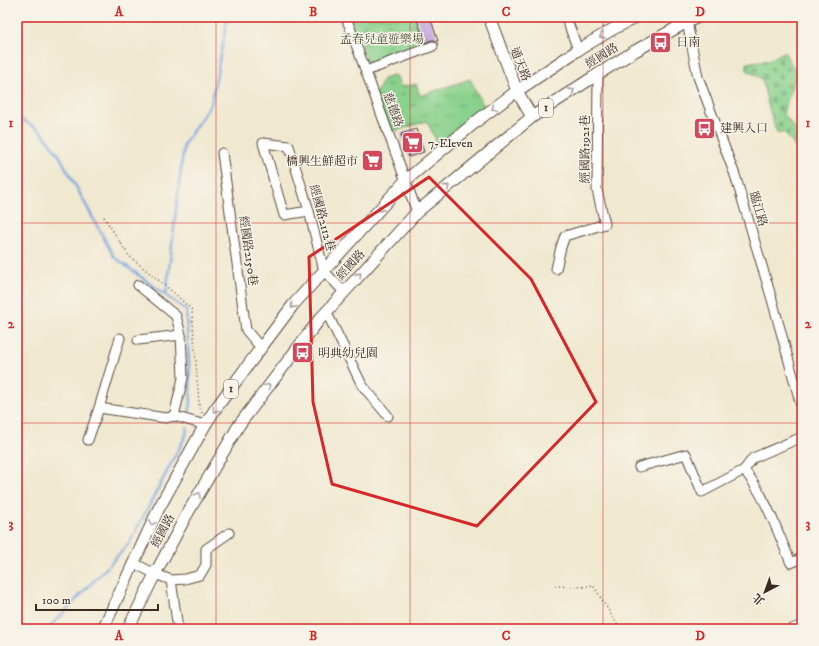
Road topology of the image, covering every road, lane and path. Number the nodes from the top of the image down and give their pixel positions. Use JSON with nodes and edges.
{"nodes":[{"id":1,"x":346,"y":17,"type":"edge"},
{"id":2,"x":489,"y":17,"type":"edge"},
{"id":3,"x":566,"y":17,"type":"edge"},
{"id":4,"x":636,"y":17,"type":"edge"},
{"id":5,"x":698,"y":17,"type":"edge"},
{"id":6,"x":686,"y":20,"type":"edge"},
{"id":7,"x":433,"y":46,"type":"dead end"},
{"id":8,"x":578,"y":50,"type":"junction"},
{"id":9,"x":366,"y":71,"type":"junction"},
{"id":10,"x":598,"y":74,"type":"junction"},
{"id":11,"x":517,"y":91,"type":"junction"},
{"id":12,"x":532,"y":117,"type":"junction"},
{"id":13,"x":222,"y":153,"type":"dead end"},
{"id":14,"x":406,"y":180,"type":"junction"},
{"id":15,"x":309,"y":211,"type":"junction"},
{"id":16,"x":417,"y":212,"type":"junction"},
{"id":17,"x":556,"y":269,"type":"dead end"},
{"id":18,"x":324,"y":271,"type":"junction"},
{"id":19,"x":138,"y":285,"type":"dead end"},
{"id":20,"x":344,"y":292,"type":"junction"},
{"id":21,"x":326,"y":311,"type":"junction"},
{"id":22,"x":181,"y":336,"type":"junction"},
{"id":23,"x":120,"y":338,"type":"dead end"},
{"id":24,"x":138,"y":340,"type":"dead end"},
{"id":25,"x":261,"y":348,"type":"junction"},
{"id":26,"x":100,"y":408,"type":"junction"},
{"id":27,"x":802,"y":409,"type":"edge"},
{"id":28,"x":174,"y":416,"type":"junction"},
{"id":29,"x":388,"y":416,"type":"dead end"},
{"id":30,"x":205,"y":425,"type":"junction"},
{"id":31,"x":802,"y":437,"type":"edge"},
{"id":32,"x":88,"y":440,"type":"dead end"},
{"id":33,"x":639,"y":467,"type":"dead end"},
{"id":34,"x":744,"y":470,"type":"junction"},
{"id":35,"x":229,"y":532,"type":"dead end"},
{"id":36,"x":802,"y":558,"type":"edge"},
{"id":37,"x":134,"y":563,"type":"junction"},
{"id":38,"x":155,"y":574,"type":"junction"},
{"id":39,"x":171,"y":580,"type":"junction"},
{"id":40,"x":555,"y":586,"type":"dead end"},
{"id":41,"x":802,"y":625,"type":"edge"},
{"id":42,"x":103,"y":629,"type":"edge"},
{"id":43,"x":128,"y":629,"type":"edge"},
{"id":44,"x":178,"y":629,"type":"edge"},
{"id":45,"x":620,"y":629,"type":"edge"},
{"id":46,"x":792,"y":629,"type":"edge"}],
"edges":[{"from":1,"to":9,"type":"street","name":"慈德路"},
{"from":2,"to":11,"type":"main road","name":"通天路"},
{"from":3,"to":8,"type":"street"},
{"from":4,"to":8,"type":"main road","name":"經國路","number":"1","one_way":true},
{"from":5,"to":6,"type":"main road","name":"經國路","number":"1"},
{"from":6,"to":10,"type":"main road","name":"經國路","number":"1"},
{"from":6,"to":27,"type":"street","name":"臨江路"},
{"from":7,"to":9,"type":"street"},
{"from":8,"to":11,"type":"main road","name":"經國路","number":"1"},
{"from":9,"to":14,"type":"street","name":"慈德路"},
{"from":12,"to":10,"type":"main road","name":"經國路","number":"1","one_way":true},
{"from":10,"to":17,"type":"street","name":"經國路1921巷"},
{"from":11,"to":12,"type":"main road","name":"通天路"},
{"from":11,"to":14,"type":"main road","name":"經國路","number":"1","one_way":true},
{"from":16,"to":12,"type":"main road","name":"經國路","number":"1","one_way":true},
{"from":13,"to":25,"type":"street","name":"經國路2150巷"},
{"from":14,"to":16,"type":"street","name":"慈德路"},
{"from":14,"to":18,"type":"main road","name":"經國路","number":"1","one_way":true},
{"from":15,"to":15,"type":"street","name":"經國路2112巷"},
{"from":15,"to":18,"type":"street","name":"經國路2112巷"},
{"from":20,"to":16,"type":"main road","name":"經國路","number":"1","one_way":true},
{"from":18,"to":20,"type":"street","name":"經國路2112巷"},
{"from":18,"to":25,"type":"main road","name":"經國路","number":"1","one_way":true},
{"from":19,"to":22,"type":"street"},
{"from":20,"to":21,"type":"main road","name":"經國路","number":"1"},
{"from":21,"to":29,"type":"street"},
{"from":38,"to":21,"type":"main road","name":"經國路","number":"1","one_way":true},
{"from":22,"to":24,"type":"street"},
{"from":22,"to":28,"type":"street"},
{"from":23,"to":26,"type":"street"},
{"from":25,"to":30,"type":"main road","name":"經國路","number":"1","one_way":true},
{"from":26,"to":28,"type":"street"},
{"from":26,"to":32,"type":"street"},
{"from":28,"to":30,"type":"street"},
{"from":30,"to":37,"type":"main road","name":"經國路","number":"1","one_way":true},
{"from":31,"to":34,"type":"street"},
{"from":33,"to":34,"type":"street"},
{"from":34,"to":36,"type":"street"},
{"from":35,"to":39,"type":"street"},
{"from":37,"to":38,"type":"street"},
{"from":37,"to":42,"type":"main road","name":"經國路","number":"1"},
{"from":38,"to":39,"type":"street"},
{"from":38,"to":43,"type":"main road","name":"經國路","number":"1"},
{"from":39,"to":44,"type":"street"},
{"from":40,"to":45,"type":"path"},
{"from":41,"to":46,"type":"street"}]}
